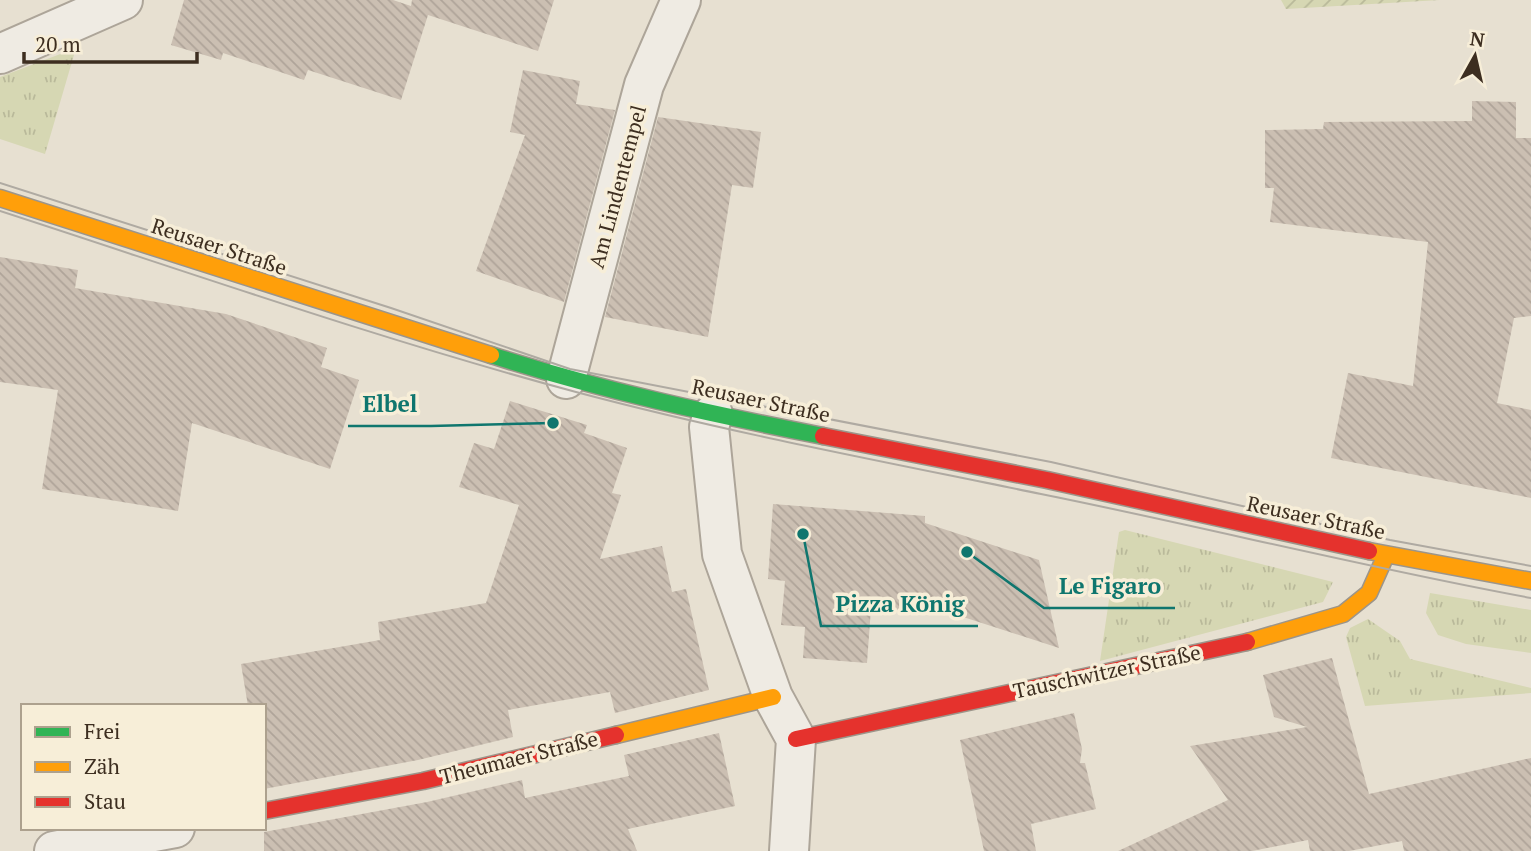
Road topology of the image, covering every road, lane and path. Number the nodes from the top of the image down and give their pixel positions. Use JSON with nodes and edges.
{"nodes":[{"id":1,"x":123,"y":0,"type":"edge"},
{"id":2,"x":681,"y":0,"type":"edge"},
{"id":3,"x":0,"y":54,"type":"edge"},
{"id":4,"x":0,"y":198,"type":"edge"},
{"id":5,"x":566,"y":379,"type":"junction"},
{"id":6,"x":713,"y":414,"type":"junction"},
{"id":7,"x":1386,"y":555,"type":"junction"},
{"id":8,"x":1531,"y":581,"type":"edge"},
{"id":9,"x":773,"y":697,"type":"junction"},
{"id":10,"x":796,"y":739,"type":"junction"},
{"id":11,"x":266,"y":811,"type":"edge"},
{"id":12,"x":164,"y":830,"type":"edge"},
{"id":13,"x":54,"y":851,"type":"edge"},
{"id":14,"x":789,"y":851,"type":"edge"}],
"edges":[{"from":1,"to":3,"type":"street"},
{"from":2,"to":5,"type":"street","name":"Am Lindentempel"},
{"from":4,"to":5,"type":"street","name":"Reusaer Straße"},
{"from":5,"to":6,"type":"street","name":"Reusaer Straße"},
{"from":6,"to":7,"type":"street","name":"Reusaer Straße"},
{"from":6,"to":9,"type":"street"},
{"from":7,"to":8,"type":"street","name":"Reusaer Straße"},
{"from":7,"to":10,"type":"street","name":"Tauschwitzer Straße"},
{"from":9,"to":10,"type":"street"},
{"from":9,"to":11,"type":"street","name":"Theumaer Straße"},
{"from":10,"to":14,"type":"street"},
{"from":12,"to":13,"type":"street"}]}
